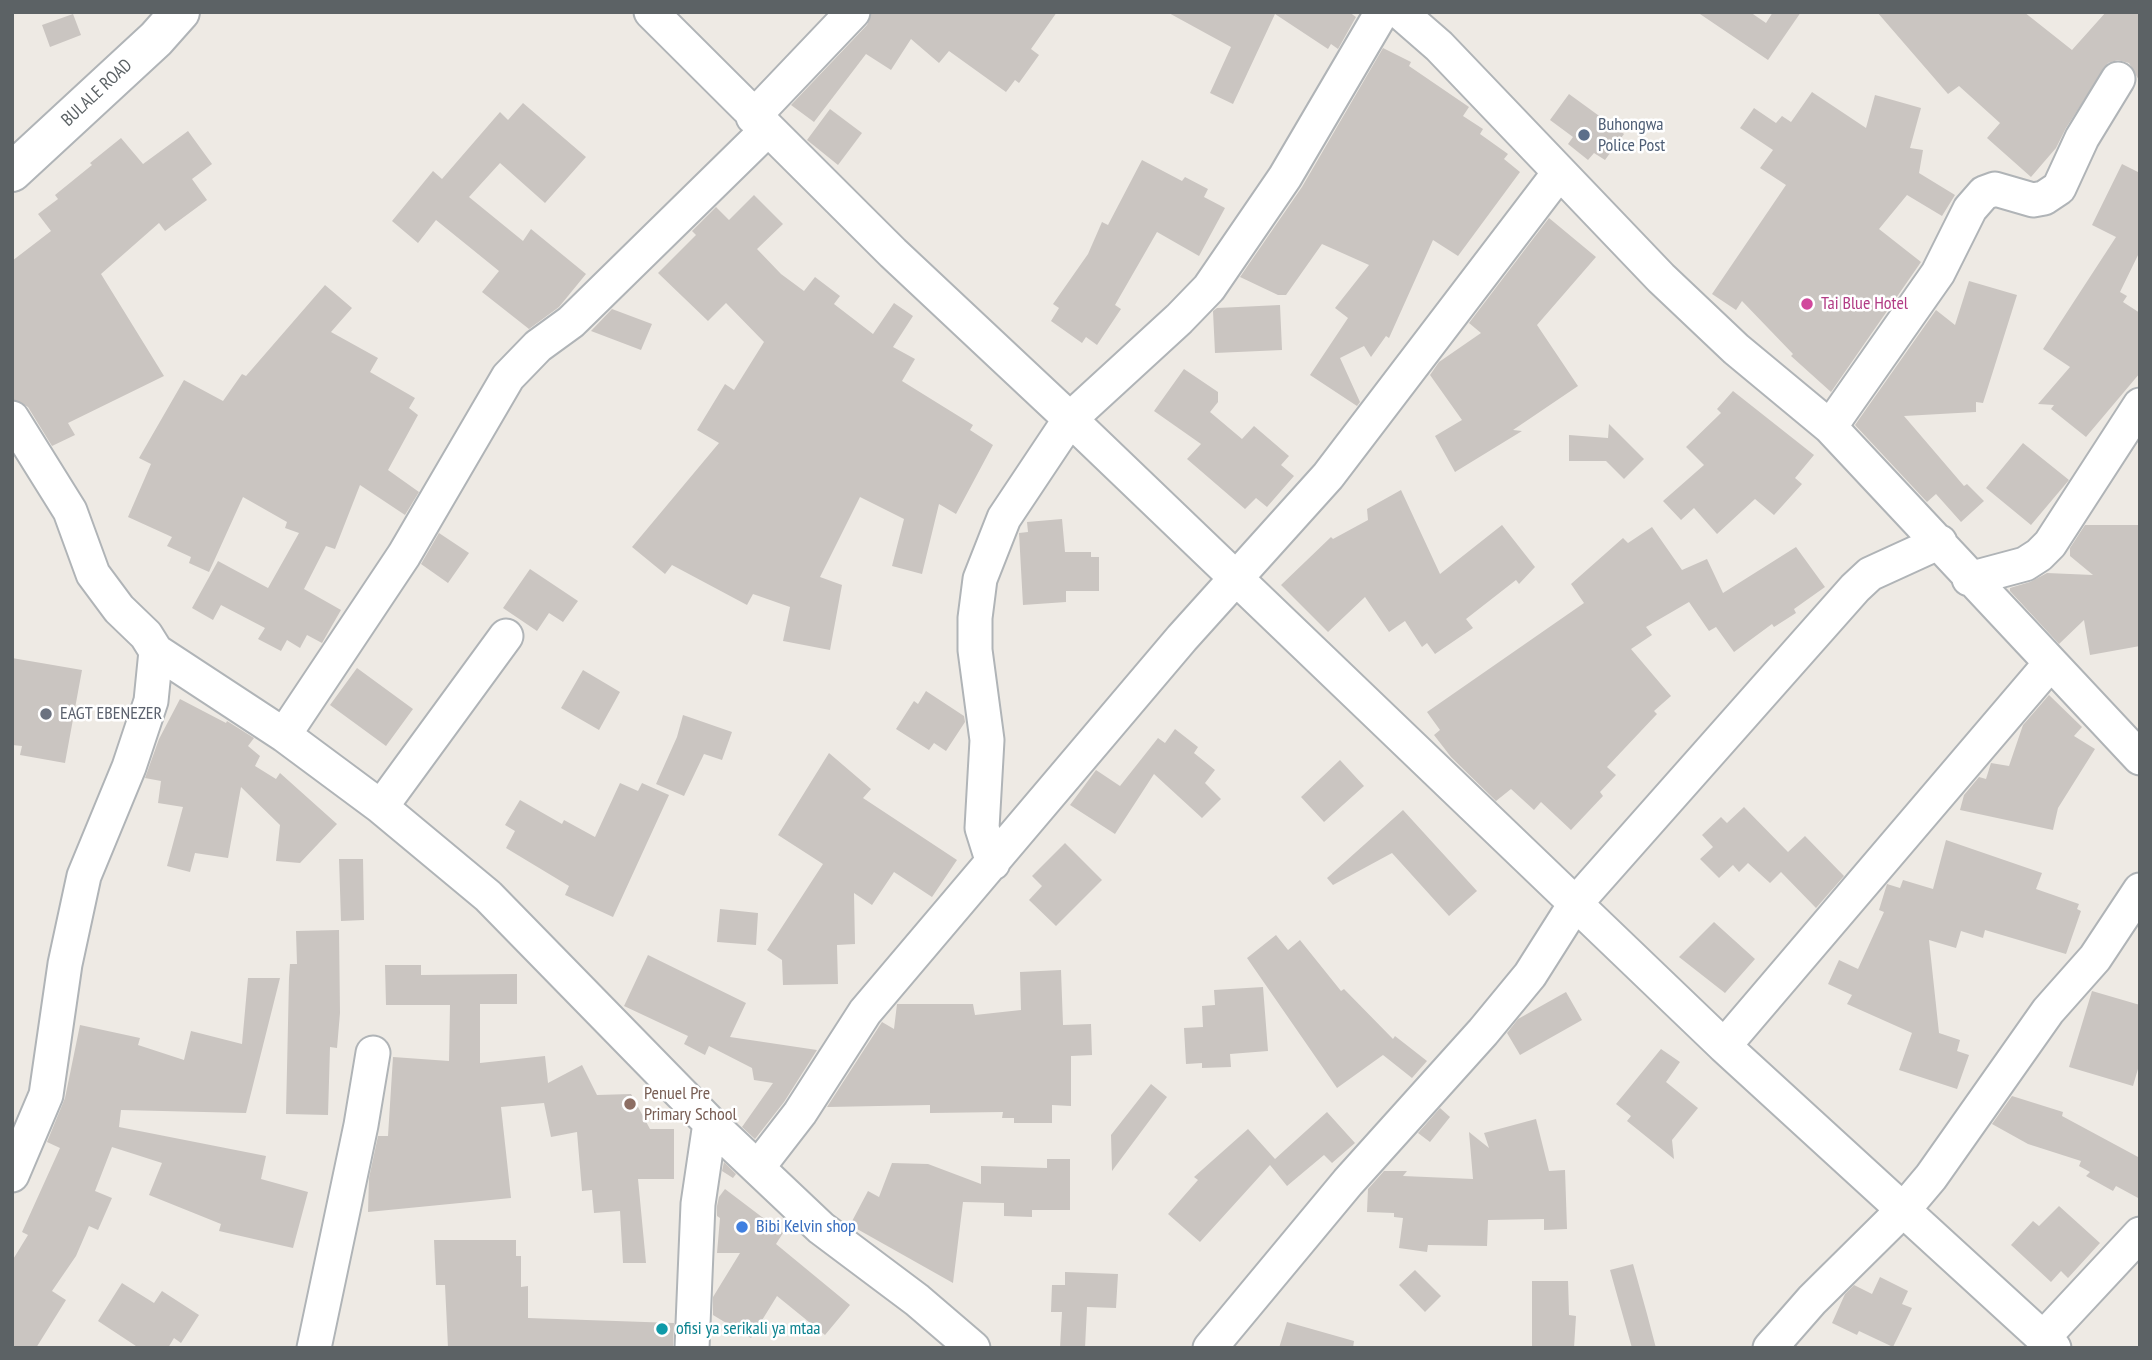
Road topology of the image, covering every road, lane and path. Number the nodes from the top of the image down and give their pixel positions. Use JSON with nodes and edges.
{"nodes":[{"id":1,"x":180,"y":12,"type":"edge"},
{"id":2,"x":651,"y":12,"type":"edge"},
{"id":3,"x":853,"y":12,"type":"edge"},
{"id":4,"x":1382,"y":12,"type":"edge"},
{"id":5,"x":1400,"y":12,"type":"edge"},
{"id":6,"x":2118,"y":79,"type":"dead end"},
{"id":7,"x":761,"y":123,"type":"junction"},
{"id":8,"x":14,"y":165,"type":"edge"},
{"id":9,"x":1559,"y":173,"type":"junction"},
{"id":10,"x":2140,"y":405,"type":"edge"},
{"id":11,"x":12,"y":418,"type":"edge"},
{"id":12,"x":1070,"y":419,"type":"junction"},
{"id":13,"x":1830,"y":427,"type":"junction"},
{"id":14,"x":1940,"y":542,"type":"junction"},
{"id":15,"x":1233,"y":578,"type":"junction"},
{"id":16,"x":1969,"y":579,"type":"junction"},
{"id":17,"x":506,"y":636,"type":"dead end"},
{"id":18,"x":156,"y":650,"type":"junction"},
{"id":19,"x":2049,"y":664,"type":"junction"},
{"id":20,"x":284,"y":735,"type":"junction"},
{"id":21,"x":2140,"y":758,"type":"edge"},
{"id":22,"x":381,"y":807,"type":"junction"},
{"id":23,"x":993,"y":863,"type":"junction"},
{"id":24,"x":2140,"y":890,"type":"edge"},
{"id":25,"x":1575,"y":904,"type":"junction"},
{"id":26,"x":1724,"y":1046,"type":"junction"},
{"id":27,"x":373,"y":1053,"type":"dead end"},
{"id":28,"x":710,"y":1123,"type":"junction"},
{"id":29,"x":759,"y":1166,"type":"junction"},
{"id":30,"x":12,"y":1175,"type":"edge"},
{"id":31,"x":1904,"y":1209,"type":"junction"},
{"id":32,"x":2140,"y":1234,"type":"edge"},
{"id":33,"x":2040,"y":1341,"type":"edge"},
{"id":34,"x":314,"y":1348,"type":"edge"},
{"id":35,"x":692,"y":1348,"type":"edge"},
{"id":36,"x":973,"y":1348,"type":"edge"},
{"id":37,"x":1210,"y":1348,"type":"edge"},
{"id":38,"x":1770,"y":1348,"type":"edge"}],
"edges":[{"from":1,"to":8,"type":"street","name":"BULALE ROAD"},
{"from":2,"to":7,"type":"street"},
{"from":3,"to":7,"type":"street"},
{"from":4,"to":12,"type":"street"},
{"from":5,"to":9,"type":"street"},
{"from":6,"to":13,"type":"street"},
{"from":7,"to":12,"type":"street"},
{"from":7,"to":20,"type":"street"},
{"from":9,"to":13,"type":"street"},
{"from":9,"to":15,"type":"street"},
{"from":10,"to":16,"type":"street"},
{"from":11,"to":18,"type":"street"},
{"from":12,"to":15,"type":"street"},
{"from":12,"to":23,"type":"street"},
{"from":13,"to":14,"type":"street"},
{"from":14,"to":16,"type":"street"},
{"from":14,"to":25,"type":"street"},
{"from":15,"to":23,"type":"street"},
{"from":15,"to":25,"type":"street"},
{"from":16,"to":19,"type":"street"},
{"from":17,"to":22,"type":"street"},
{"from":18,"to":20,"type":"street"},
{"from":18,"to":30,"type":"street"},
{"from":19,"to":21,"type":"street"},
{"from":19,"to":26,"type":"street"},
{"from":20,"to":22,"type":"street"},
{"from":22,"to":28,"type":"street"},
{"from":23,"to":29,"type":"street"},
{"from":24,"to":31,"type":"street"},
{"from":25,"to":26,"type":"street"},
{"from":25,"to":37,"type":"street"},
{"from":26,"to":31,"type":"street"},
{"from":27,"to":34,"type":"street"},
{"from":28,"to":29,"type":"street"},
{"from":28,"to":35,"type":"street"},
{"from":29,"to":36,"type":"street"},
{"from":31,"to":33,"type":"street"},
{"from":31,"to":38,"type":"street"},
{"from":32,"to":33,"type":"street"}]}
